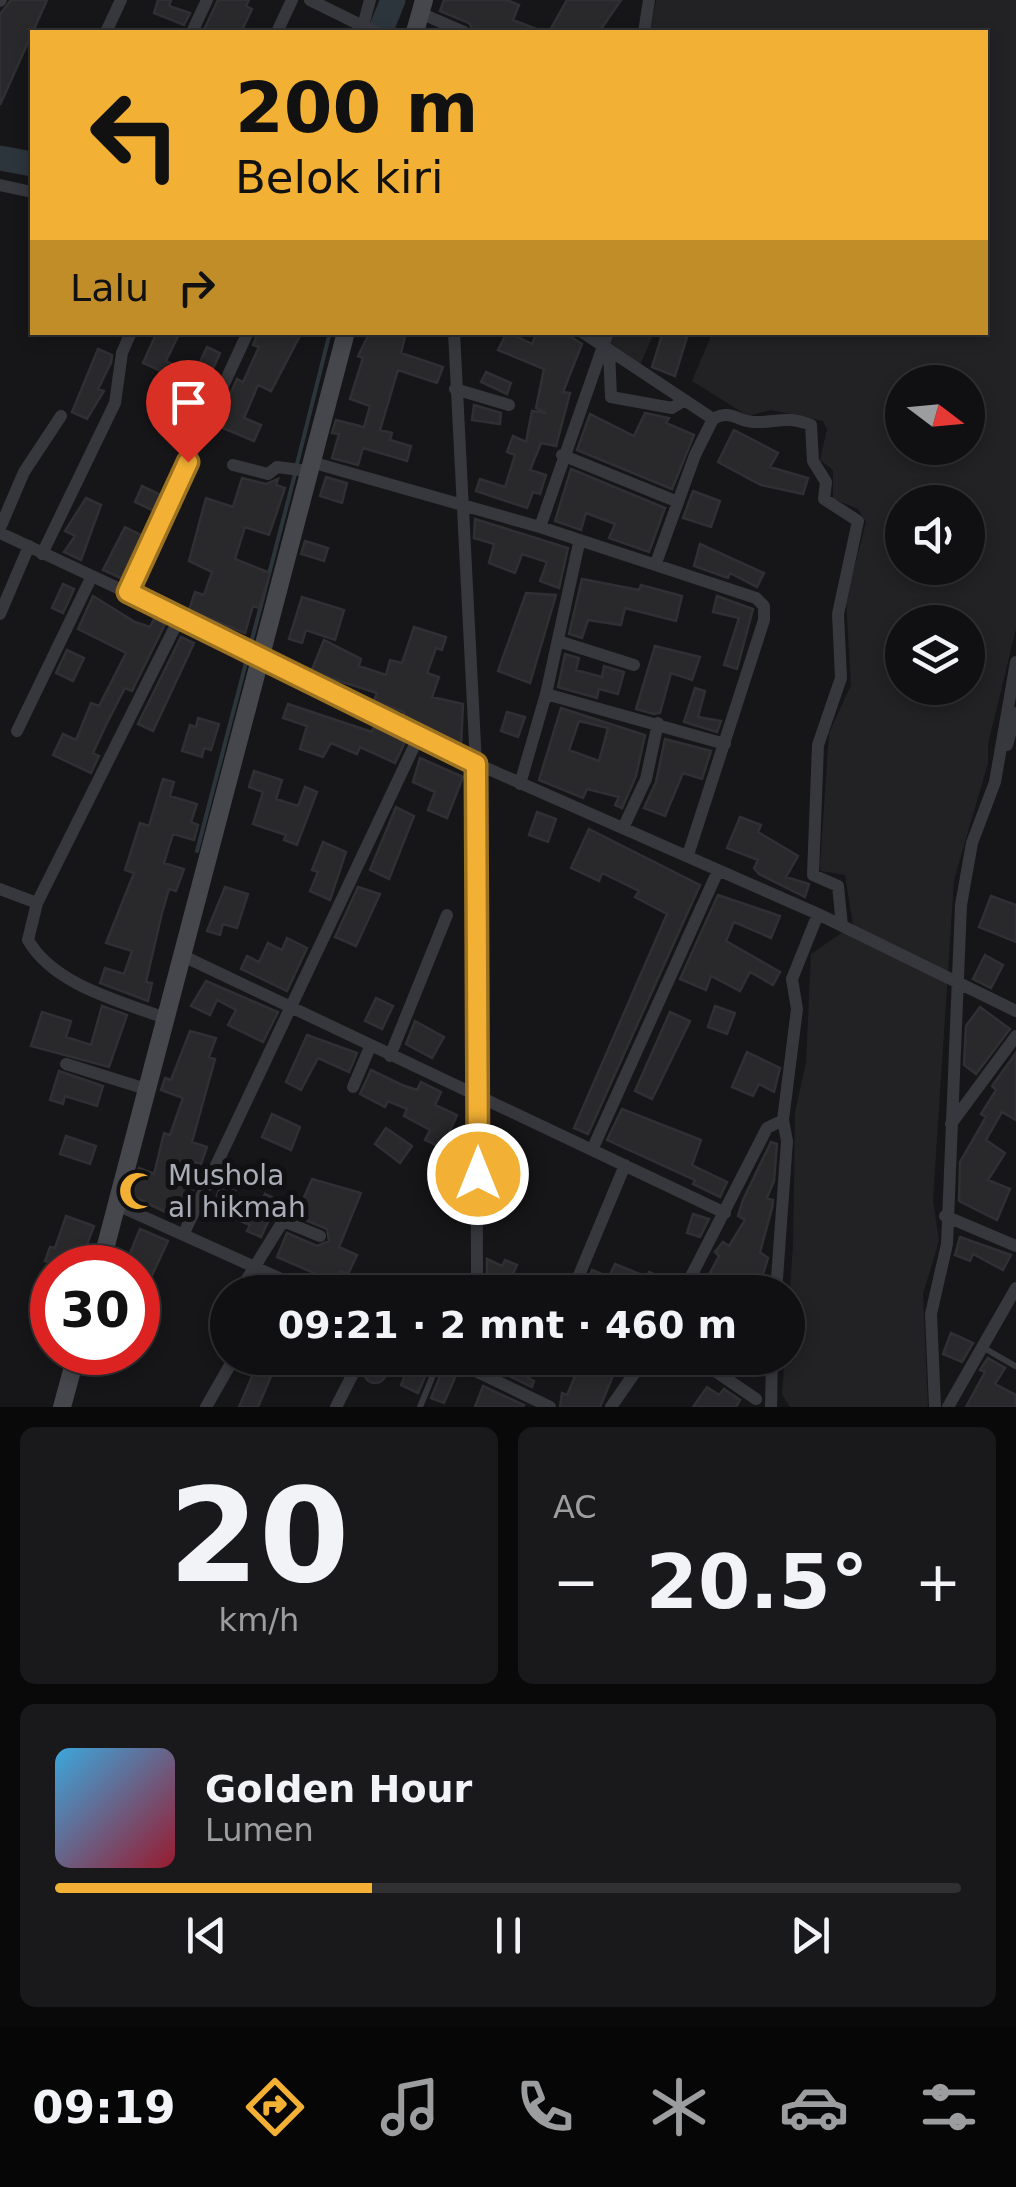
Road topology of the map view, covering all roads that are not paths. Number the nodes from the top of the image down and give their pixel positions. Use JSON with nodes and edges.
{"nodes":[{"id":1,"x":122,"y":0,"type":"edge"},
{"id":2,"x":207,"y":0,"type":"edge"},
{"id":3,"x":292,"y":0,"type":"edge"},
{"id":4,"x":310,"y":0,"type":"edge"},
{"id":5,"x":370,"y":0,"type":"edge"},
{"id":6,"x":648,"y":0,"type":"edge"},
{"id":7,"x":422,"y":7,"type":"edge"},
{"id":8,"x":369,"y":29,"type":"edge"},
{"id":9,"x":107,"y":30,"type":"edge"},
{"id":10,"x":193,"y":30,"type":"edge"},
{"id":11,"x":278,"y":30,"type":"edge"},
{"id":12,"x":461,"y":30,"type":"edge"},
{"id":13,"x":644,"y":30,"type":"edge"},
{"id":14,"x":0,"y":185,"type":"edge"},
{"id":15,"x":30,"y":192,"type":"edge"},
{"id":16,"x":130,"y":335,"type":"edge"},
{"id":17,"x":247,"y":335,"type":"edge"},
{"id":18,"x":345,"y":335,"type":"edge"},
{"id":19,"x":454,"y":335,"type":"edge"},
{"id":20,"x":607,"y":343,"type":"edge"},
{"id":21,"x":455,"y":388,"type":"junction"},
{"id":22,"x":685,"y":400,"type":"junction"},
{"id":23,"x":509,"y":405,"type":"dead end"},
{"id":24,"x":62,"y":416,"type":"dead end"},
{"id":25,"x":713,"y":418,"type":"junction"},
{"id":26,"x":562,"y":455,"type":"junction"},
{"id":27,"x":234,"y":465,"type":"dead end"},
{"id":28,"x":302,"y":468,"type":"junction"},
{"id":29,"x":678,"y":502,"type":"junction"},
{"id":30,"x":461,"y":506,"type":"junction"},
{"id":31,"x":540,"y":526,"type":"junction"},
{"id":32,"x":0,"y":531,"type":"edge"},
{"id":33,"x":579,"y":542,"type":"junction"},
{"id":34,"x":29,"y":546,"type":"junction"},
{"id":35,"x":42,"y":554,"type":"junction"},
{"id":36,"x":656,"y":563,"type":"junction"},
{"id":37,"x":90,"y":578,"type":"junction"},
{"id":38,"x":128,"y":592,"type":"junction"},
{"id":39,"x":0,"y":614,"type":"edge"},
{"id":40,"x":180,"y":618,"type":"junction"},
{"id":41,"x":558,"y":641,"type":"junction"},
{"id":42,"x":258,"y":656,"type":"junction"},
{"id":43,"x":1016,"y":662,"type":"edge"},
{"id":44,"x":634,"y":665,"type":"dead end"},
{"id":45,"x":546,"y":694,"type":"junction"},
{"id":46,"x":1016,"y":713,"type":"edge"},
{"id":47,"x":658,"y":724,"type":"junction"},
{"id":48,"x":17,"y":731,"type":"dead end"},
{"id":49,"x":418,"y":738,"type":"junction"},
{"id":50,"x":726,"y":744,"type":"junction"},
{"id":51,"x":476,"y":764,"type":"junction"},
{"id":52,"x":994,"y":782,"type":"junction"},
{"id":53,"x":520,"y":784,"type":"junction"},
{"id":54,"x":624,"y":826,"type":"junction"},
{"id":55,"x":688,"y":855,"type":"junction"},
{"id":56,"x":717,"y":873,"type":"junction"},
{"id":57,"x":0,"y":890,"type":"edge"},
{"id":58,"x":37,"y":903,"type":"junction"},
{"id":59,"x":818,"y":914,"type":"junction"},
{"id":60,"x":447,"y":915,"type":"dead end"},
{"id":61,"x":842,"y":926,"type":"junction"},
{"id":62,"x":181,"y":955,"type":"junction"},
{"id":63,"x":956,"y":984,"type":"junction"},
{"id":64,"x":290,"y":1004,"type":"junction"},
{"id":65,"x":1016,"y":1011,"type":"edge"},
{"id":66,"x":165,"y":1018,"type":"junction"},
{"id":67,"x":1016,"y":1036,"type":"edge"},
{"id":68,"x":370,"y":1047,"type":"junction"},
{"id":69,"x":390,"y":1056,"type":"junction"},
{"id":70,"x":66,"y":1064,"type":"dead end"},
{"id":71,"x":353,"y":1087,"type":"dead end"},
{"id":72,"x":146,"y":1089,"type":"junction"},
{"id":73,"x":478,"y":1096,"type":"junction"},
{"id":74,"x":784,"y":1120,"type":"junction"},
{"id":75,"x":950,"y":1126,"type":"junction"},
{"id":76,"x":592,"y":1150,"type":"junction"},
{"id":77,"x":626,"y":1165,"type":"junction"},
{"id":78,"x":115,"y":1204,"type":"junction"},
{"id":79,"x":725,"y":1213,"type":"junction"},
{"id":80,"x":945,"y":1216,"type":"junction"},
{"id":81,"x":184,"y":1233,"type":"junction"},
{"id":82,"x":320,"y":1236,"type":"dead end"},
{"id":83,"x":105,"y":1245,"type":"edge"},
{"id":84,"x":1016,"y":1246,"type":"edge"},
{"id":85,"x":252,"y":1266,"type":"junction"},
{"id":86,"x":248,"y":1275,"type":"edge"},
{"id":87,"x":272,"y":1275,"type":"edge"},
{"id":88,"x":477,"y":1275,"type":"edge"},
{"id":89,"x":579,"y":1275,"type":"edge"},
{"id":90,"x":692,"y":1275,"type":"edge"},
{"id":91,"x":777,"y":1275,"type":"edge"},
{"id":92,"x":1016,"y":1288,"type":"edge"},
{"id":93,"x":984,"y":1348,"type":"junction"},
{"id":94,"x":1014,"y":1366,"type":"edge"},
{"id":95,"x":71,"y":1375,"type":"edge"},
{"id":96,"x":224,"y":1375,"type":"edge"},
{"id":97,"x":352,"y":1375,"type":"edge"},
{"id":98,"x":433,"y":1375,"type":"edge"},
{"id":99,"x":493,"y":1375,"type":"edge"},
{"id":100,"x":633,"y":1375,"type":"edge"},
{"id":101,"x":718,"y":1375,"type":"edge"},
{"id":102,"x":770,"y":1376,"type":"joint"},
{"id":103,"x":754,"y":1403,"type":"edge"},
{"id":104,"x":62,"y":1407,"type":"edge"},
{"id":105,"x":206,"y":1407,"type":"edge"},
{"id":106,"x":336,"y":1407,"type":"edge"},
{"id":107,"x":420,"y":1407,"type":"edge"},
{"id":108,"x":550,"y":1407,"type":"edge"},
{"id":109,"x":610,"y":1407,"type":"edge"},
{"id":110,"x":771,"y":1407,"type":"edge"},
{"id":111,"x":934,"y":1407,"type":"edge"},
{"id":112,"x":948,"y":1407,"type":"edge"}],
"edges":[{"from":1,"to":9,"type":"street"},
{"from":2,"to":10,"type":"street"},
{"from":3,"to":11,"type":"street"},
{"from":4,"to":8,"type":"street"},
{"from":5,"to":8,"type":"street"},
{"from":6,"to":13,"type":"street"},
{"from":7,"to":12,"type":"street"},
{"from":14,"to":15,"type":"street"},
{"from":16,"to":35,"type":"street"},
{"from":17,"to":38,"type":"street"},
{"from":18,"to":28,"type":"main road"},
{"from":19,"to":21,"type":"street"},
{"from":20,"to":22,"type":"street"},
{"from":20,"to":22,"type":"street"},
{"from":20,"to":26,"type":"street"},
{"from":21,"to":23,"type":"street"},
{"from":21,"to":30,"type":"street"},
{"from":22,"to":25,"type":"street"},
{"from":24,"to":32,"type":"street"},
{"from":25,"to":29,"type":"street"},
{"from":25,"to":61,"type":"street"},
{"from":26,"to":29,"type":"street"},
{"from":26,"to":31,"type":"street"},
{"from":27,"to":28,"type":"street"},
{"from":28,"to":30,"type":"street"},
{"from":28,"to":42,"type":"main road"},
{"from":29,"to":36,"type":"street"},
{"from":30,"to":31,"type":"street"},
{"from":30,"to":51,"type":"street"},
{"from":31,"to":33,"type":"street"},
{"from":32,"to":34,"type":"street"},
{"from":33,"to":36,"type":"street"},
{"from":33,"to":41,"type":"street"},
{"from":34,"to":35,"type":"street"},
{"from":34,"to":39,"type":"street"},
{"from":35,"to":37,"type":"street"},
{"from":36,"to":50,"type":"street"},
{"from":37,"to":38,"type":"street"},
{"from":37,"to":48,"type":"street"},
{"from":38,"to":40,"type":"street"},
{"from":40,"to":42,"type":"street"},
{"from":40,"to":58,"type":"street"},
{"from":41,"to":44,"type":"street"},
{"from":41,"to":45,"type":"street"},
{"from":42,"to":49,"type":"street"},
{"from":42,"to":62,"type":"main road"},
{"from":43,"to":52,"type":"street"},
{"from":45,"to":47,"type":"street"},
{"from":45,"to":53,"type":"street"},
{"from":46,"to":52,"type":"street"},
{"from":47,"to":50,"type":"street"},
{"from":47,"to":54,"type":"street"},
{"from":49,"to":51,"type":"street"},
{"from":49,"to":64,"type":"street"},
{"from":50,"to":55,"type":"street"},
{"from":51,"to":53,"type":"street"},
{"from":51,"to":73,"type":"street"},
{"from":52,"to":63,"type":"street"},
{"from":53,"to":54,"type":"street"},
{"from":54,"to":55,"type":"street"},
{"from":55,"to":56,"type":"street"},
{"from":56,"to":59,"type":"street"},
{"from":56,"to":76,"type":"street"},
{"from":57,"to":58,"type":"street"},
{"from":58,"to":66,"type":"street"},
{"from":59,"to":61,"type":"street"},
{"from":59,"to":74,"type":"street"},
{"from":60,"to":69,"type":"street"},
{"from":61,"to":63,"type":"street"},
{"from":62,"to":64,"type":"street"},
{"from":62,"to":66,"type":"main road"},
{"from":63,"to":65,"type":"street"},
{"from":63,"to":75,"type":"street"},
{"from":64,"to":68,"type":"street"},
{"from":64,"to":81,"type":"street"},
{"from":66,"to":72,"type":"main road"},
{"from":67,"to":75,"type":"street"},
{"from":68,"to":69,"type":"street"},
{"from":68,"to":71,"type":"street"},
{"from":69,"to":73,"type":"street"},
{"from":70,"to":72,"type":"street"},
{"from":72,"to":78,"type":"main road"},
{"from":73,"to":76,"type":"street"},
{"from":73,"to":88,"type":"street"},
{"from":74,"to":79,"type":"street"},
{"from":74,"to":91,"type":"street"},
{"from":75,"to":80,"type":"street"},
{"from":76,"to":77,"type":"street"},
{"from":77,"to":79,"type":"street"},
{"from":77,"to":89,"type":"street"},
{"from":78,"to":81,"type":"street"},
{"from":78,"to":83,"type":"main road"},
{"from":79,"to":90,"type":"street"},
{"from":80,"to":84,"type":"street"},
{"from":80,"to":111,"type":"street"},
{"from":81,"to":85,"type":"street"},
{"from":82,"to":85,"type":"street"},
{"from":85,"to":86,"type":"street"},
{"from":85,"to":87,"type":"street"},
{"from":92,"to":93,"type":"street"},
{"from":93,"to":94,"type":"lane"},
{"from":93,"to":112,"type":"street"},
{"from":95,"to":104,"type":"main road"},
{"from":96,"to":105,"type":"street"},
{"from":97,"to":106,"type":"street"},
{"from":98,"to":107,"type":"lane"},
{"from":99,"to":108,"type":"street"},
{"from":100,"to":109,"type":"street"},
{"from":101,"to":103,"type":"street"},
{"from":102,"to":103,"type":"street"},
{"from":102,"to":110,"type":"street"}]}
